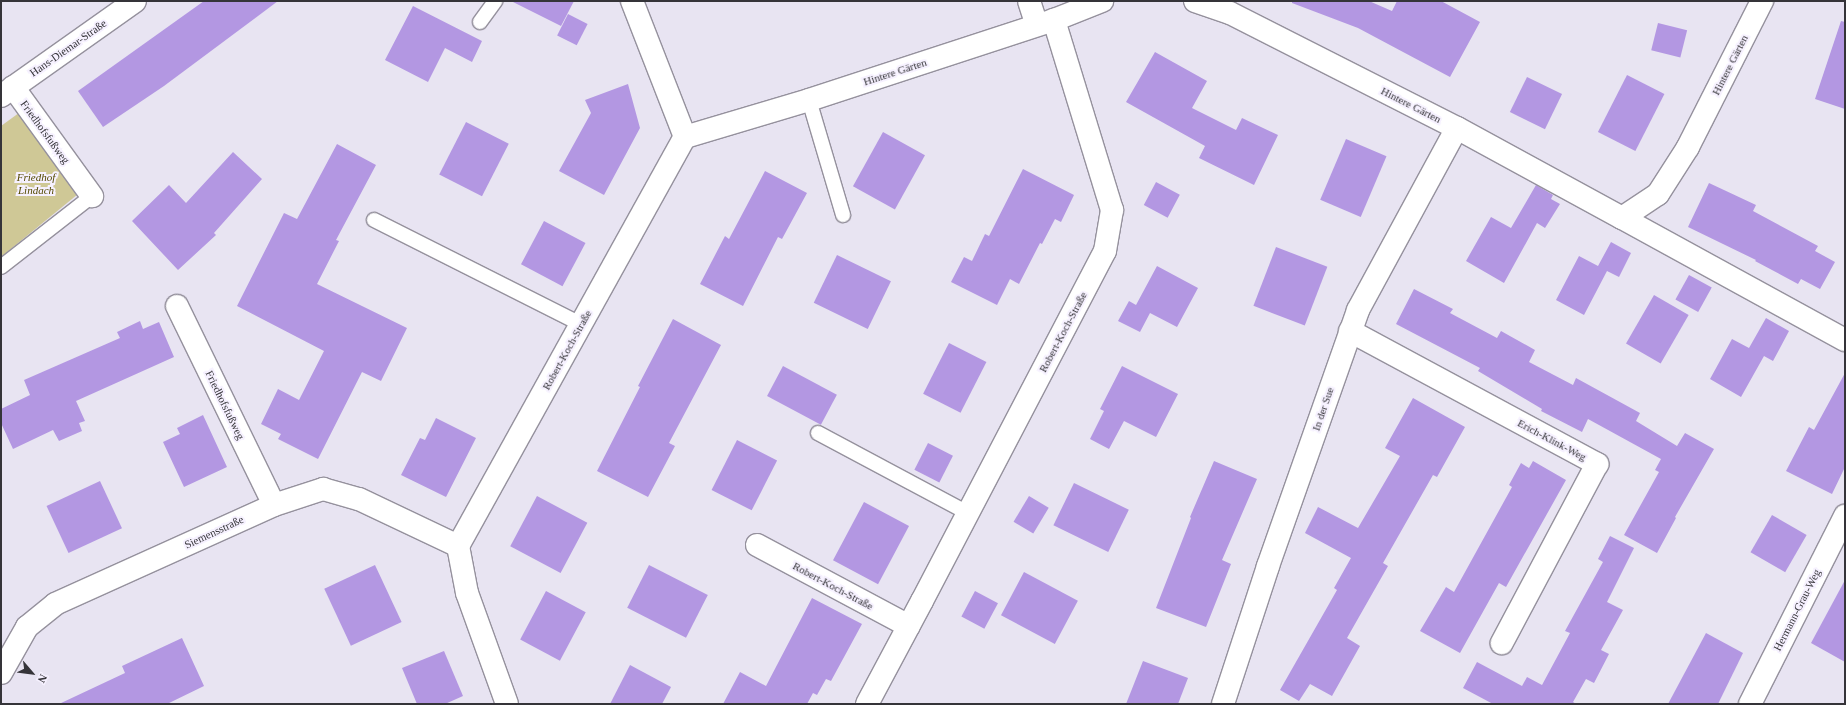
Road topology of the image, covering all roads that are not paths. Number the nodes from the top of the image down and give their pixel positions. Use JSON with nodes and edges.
{"nodes":[{"id":1,"x":135,"y":1,"type":"edge"},
{"id":2,"x":494,"y":1,"type":"edge"},
{"id":3,"x":632,"y":1,"type":"edge"},
{"id":4,"x":1029,"y":1,"type":"edge"},
{"id":5,"x":1102,"y":1,"type":"edge"},
{"id":6,"x":1195,"y":1,"type":"edge"},
{"id":7,"x":1762,"y":1,"type":"edge"},
{"id":8,"x":480,"y":22,"type":"dead end"},
{"id":9,"x":1045,"y":22,"type":"junction"},
{"id":10,"x":7,"y":91,"type":"edge"},
{"id":11,"x":809,"y":100,"type":"junction"},
{"id":12,"x":1457,"y":128,"type":"junction"},
{"id":13,"x":685,"y":137,"type":"junction"},
{"id":14,"x":92,"y":196,"type":"joint"},
{"id":15,"x":843,"y":215,"type":"dead end"},
{"id":16,"x":1622,"y":218,"type":"junction"},
{"id":17,"x":374,"y":220,"type":"dead end"},
{"id":18,"x":1,"y":267,"type":"edge"},
{"id":19,"x":177,"y":306,"type":"dead end"},
{"id":20,"x":582,"y":324,"type":"junction"},
{"id":21,"x":1350,"y":331,"type":"junction"},
{"id":22,"x":1845,"y":340,"type":"edge"},
{"id":23,"x":818,"y":433,"type":"dead end"},
{"id":24,"x":274,"y":505,"type":"junction"},
{"id":25,"x":968,"y":512,"type":"junction"},
{"id":26,"x":1845,"y":516,"type":"edge"},
{"id":27,"x":757,"y":545,"type":"dead end"},
{"id":28,"x":458,"y":546,"type":"junction"},
{"id":29,"x":909,"y":626,"type":"junction"},
{"id":30,"x":1502,"y":643,"type":"dead end"},
{"id":31,"x":1,"y":673,"type":"edge"},
{"id":32,"x":507,"y":704,"type":"edge"},
{"id":33,"x":867,"y":704,"type":"edge"},
{"id":34,"x":1223,"y":704,"type":"edge"},
{"id":35,"x":1750,"y":704,"type":"edge"}],
"edges":[{"from":1,"to":10,"type":"street","name":"Hans-Diemar-Straße"},
{"from":2,"to":8,"type":"lane"},
{"from":3,"to":13,"type":"street"},
{"from":4,"to":9,"type":"street","name":"Robert-Koch-Straße"},
{"from":5,"to":9,"type":"street","name":"Hintere Gärten"},
{"from":6,"to":12,"type":"street","name":"Hintere Gärten"},
{"from":7,"to":16,"type":"street","name":"Hintere Gärten"},
{"from":9,"to":11,"type":"street","name":"Hintere Gärten"},
{"from":9,"to":25,"type":"street","name":"Robert-Koch-Straße"},
{"from":10,"to":14,"type":"street","name":"Friedhofsfußweg"},
{"from":11,"to":13,"type":"street","name":"Hintere Gärten"},
{"from":11,"to":15,"type":"lane"},
{"from":12,"to":16,"type":"street","name":"Hintere Gärten"},
{"from":12,"to":21,"type":"street","name":"In der Sue"},
{"from":13,"to":20,"type":"street","name":"Robert-Koch-Straße"},
{"from":14,"to":18,"type":"lane"},
{"from":16,"to":22,"type":"street","name":"Hintere Gärten"},
{"from":17,"to":20,"type":"lane"},
{"from":19,"to":24,"type":"street","name":"Friedhofsfußweg"},
{"from":20,"to":28,"type":"street","name":"Robert-Koch-Straße"},
{"from":21,"to":30,"type":"street","name":"Erich-Klink-Weg"},
{"from":21,"to":34,"type":"street","name":"In der Sue"},
{"from":23,"to":25,"type":"lane"},
{"from":24,"to":28,"type":"street","name":"Siemensstraße"},
{"from":24,"to":31,"type":"street","name":"Siemensstraße"},
{"from":25,"to":29,"type":"street","name":"Robert-Koch-Straße"},
{"from":26,"to":35,"type":"street","name":"Hermann-Grau-Weg"},
{"from":27,"to":29,"type":"street","name":"Robert-Koch-Straße"},
{"from":28,"to":32,"type":"street"},
{"from":29,"to":33,"type":"street","name":"Robert-Koch-Straße"}]}
